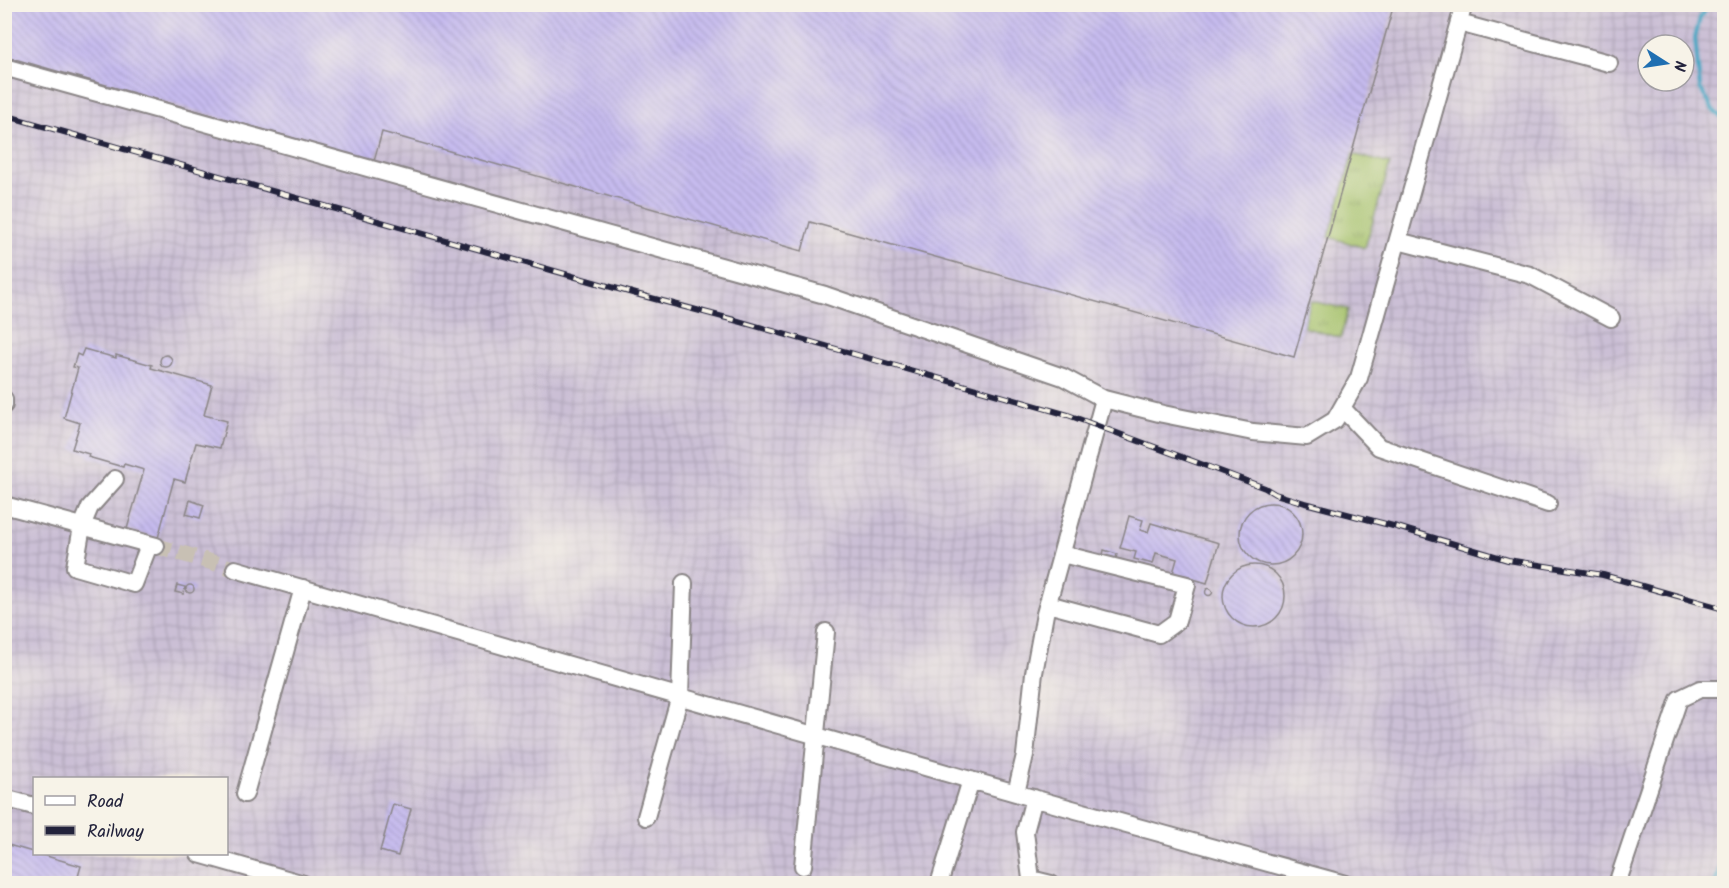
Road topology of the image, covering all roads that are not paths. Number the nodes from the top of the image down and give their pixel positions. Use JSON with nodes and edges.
{"nodes":[{"id":1,"x":1464,"y":4,"type":"edge"},
{"id":2,"x":1459,"y":23,"type":"junction"},
{"id":3,"x":1609,"y":63,"type":"dead end"},
{"id":4,"x":4,"y":67,"type":"edge"},
{"id":5,"x":1398,"y":241,"type":"junction"},
{"id":6,"x":1611,"y":318,"type":"dead end"},
{"id":7,"x":4,"y":399,"type":"edge"},
{"id":8,"x":1104,"y":399,"type":"junction"},
{"id":9,"x":4,"y":405,"type":"edge"},
{"id":10,"x":1342,"y":408,"type":"junction"},
{"id":11,"x":115,"y":479,"type":"dead end"},
{"id":12,"x":1548,"y":504,"type":"dead end"},
{"id":13,"x":4,"y":505,"type":"edge"},
{"id":14,"x":82,"y":526,"type":"junction"},
{"id":15,"x":1062,"y":554,"type":"junction"},
{"id":16,"x":235,"y":569,"type":"tunnel mouth"},
{"id":17,"x":684,"y":583,"type":"dead end"},
{"id":18,"x":303,"y":588,"type":"junction"},
{"id":19,"x":1048,"y":604,"type":"junction"},
{"id":20,"x":826,"y":632,"type":"dead end"},
{"id":21,"x":1725,"y":689,"type":"edge"},
{"id":22,"x":680,"y":696,"type":"junction"},
{"id":23,"x":816,"y":735,"type":"junction"},
{"id":24,"x":971,"y":780,"type":"junction"},
{"id":25,"x":1016,"y":793,"type":"junction"},
{"id":26,"x":245,"y":794,"type":"dead end"},
{"id":27,"x":4,"y":798,"type":"edge"},
{"id":28,"x":1034,"y":798,"type":"junction"},
{"id":29,"x":33,"y":806,"type":"edge"},
{"id":30,"x":646,"y":817,"type":"dead end"},
{"id":31,"x":202,"y":855,"type":"edge"},
{"id":32,"x":803,"y":866,"type":"dead end"},
{"id":33,"x":1334,"y":882,"type":"edge"},
{"id":34,"x":304,"y":884,"type":"edge"},
{"id":35,"x":939,"y":884,"type":"edge"},
{"id":36,"x":1051,"y":884,"type":"edge"},
{"id":37,"x":1617,"y":884,"type":"edge"}],
"edges":[{"from":1,"to":2,"type":"lane"},
{"from":2,"to":3,"type":"lane"},
{"from":2,"to":5,"type":"lane"},
{"from":4,"to":8,"type":"lane"},
{"from":5,"to":6,"type":"lane"},
{"from":5,"to":10,"type":"lane"},
{"from":7,"to":9,"type":"lane"},
{"from":8,"to":10,"type":"lane"},
{"from":8,"to":15,"type":"lane"},
{"from":10,"to":12,"type":"lane"},
{"from":11,"to":14,"type":"lane"},
{"from":13,"to":14,"type":"lane"},
{"from":14,"to":14,"type":"lane"},
{"from":15,"to":19,"type":"lane"},
{"from":15,"to":19,"type":"lane"},
{"from":16,"to":18,"type":"lane"},
{"from":17,"to":22,"type":"lane"},
{"from":18,"to":22,"type":"lane"},
{"from":18,"to":26,"type":"lane"},
{"from":19,"to":25,"type":"lane"},
{"from":20,"to":23,"type":"lane"},
{"from":21,"to":37,"type":"lane"},
{"from":22,"to":23,"type":"lane"},
{"from":22,"to":30,"type":"lane"},
{"from":23,"to":24,"type":"lane"},
{"from":23,"to":32,"type":"lane"},
{"from":24,"to":25,"type":"lane"},
{"from":24,"to":35,"type":"lane"},
{"from":25,"to":28,"type":"lane"},
{"from":27,"to":29,"type":"lane"},
{"from":28,"to":33,"type":"lane"},
{"from":28,"to":36,"type":"lane"},
{"from":31,"to":34,"type":"lane"}]}
